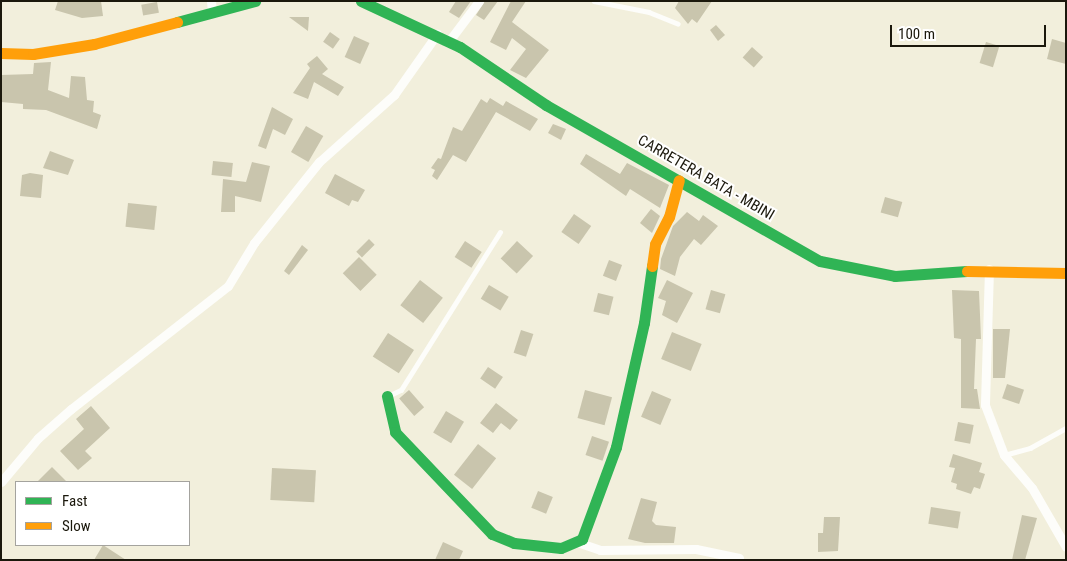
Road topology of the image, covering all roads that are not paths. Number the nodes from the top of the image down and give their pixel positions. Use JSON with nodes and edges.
{"nodes":[{"id":1,"x":255,"y":1,"type":"edge"},
{"id":2,"x":361,"y":1,"type":"edge"},
{"id":3,"x":479,"y":1,"type":"edge"},
{"id":4,"x":594,"y":1,"type":"edge"},
{"id":5,"x":212,"y":6,"type":"edge"},
{"id":6,"x":678,"y":24,"type":"dead end"},
{"id":7,"x":436,"y":34,"type":"junction"},
{"id":8,"x":449,"y":41,"type":"junction"},
{"id":9,"x":1,"y":53,"type":"edge"},
{"id":10,"x":679,"y":180,"type":"junction"},
{"id":11,"x":500,"y":232,"type":"dead end"},
{"id":12,"x":989,"y":269,"type":"junction"},
{"id":13,"x":1066,"y":273,"type":"edge"},
{"id":14,"x":387,"y":396,"type":"joint"},
{"id":15,"x":1066,"y":428,"type":"edge"},
{"id":16,"x":1004,"y":455,"type":"junction"},
{"id":17,"x":1,"y":482,"type":"edge"},
{"id":18,"x":577,"y":542,"type":"junction"},
{"id":19,"x":1066,"y":547,"type":"edge"},
{"id":20,"x":739,"y":558,"type":"dead end"}],
"edges":[{"from":1,"to":5,"type":"main road"},
{"from":2,"to":7,"type":"main road","name":"CARRETERA BATA - MBINI"},
{"from":3,"to":8,"type":"street"},
{"from":4,"to":6,"type":"lane"},
{"from":5,"to":9,"type":"main road"},
{"from":7,"to":8,"type":"main road","name":"CARRETERA BATA - MBINI"},
{"from":7,"to":17,"type":"street"},
{"from":8,"to":10,"type":"main road","name":"CARRETERA BATA - MBINI"},
{"from":10,"to":12,"type":"main road","name":"CARRETERA BATA - MBINI"},
{"from":10,"to":18,"type":"main road"},
{"from":11,"to":14,"type":"lane"},
{"from":12,"to":13,"type":"main road","name":"CARRETERA BATA - MBINI"},
{"from":12,"to":16,"type":"street"},
{"from":14,"to":18,"type":"main road"},
{"from":15,"to":16,"type":"lane"},
{"from":16,"to":19,"type":"street"},
{"from":18,"to":20,"type":"street"}]}
